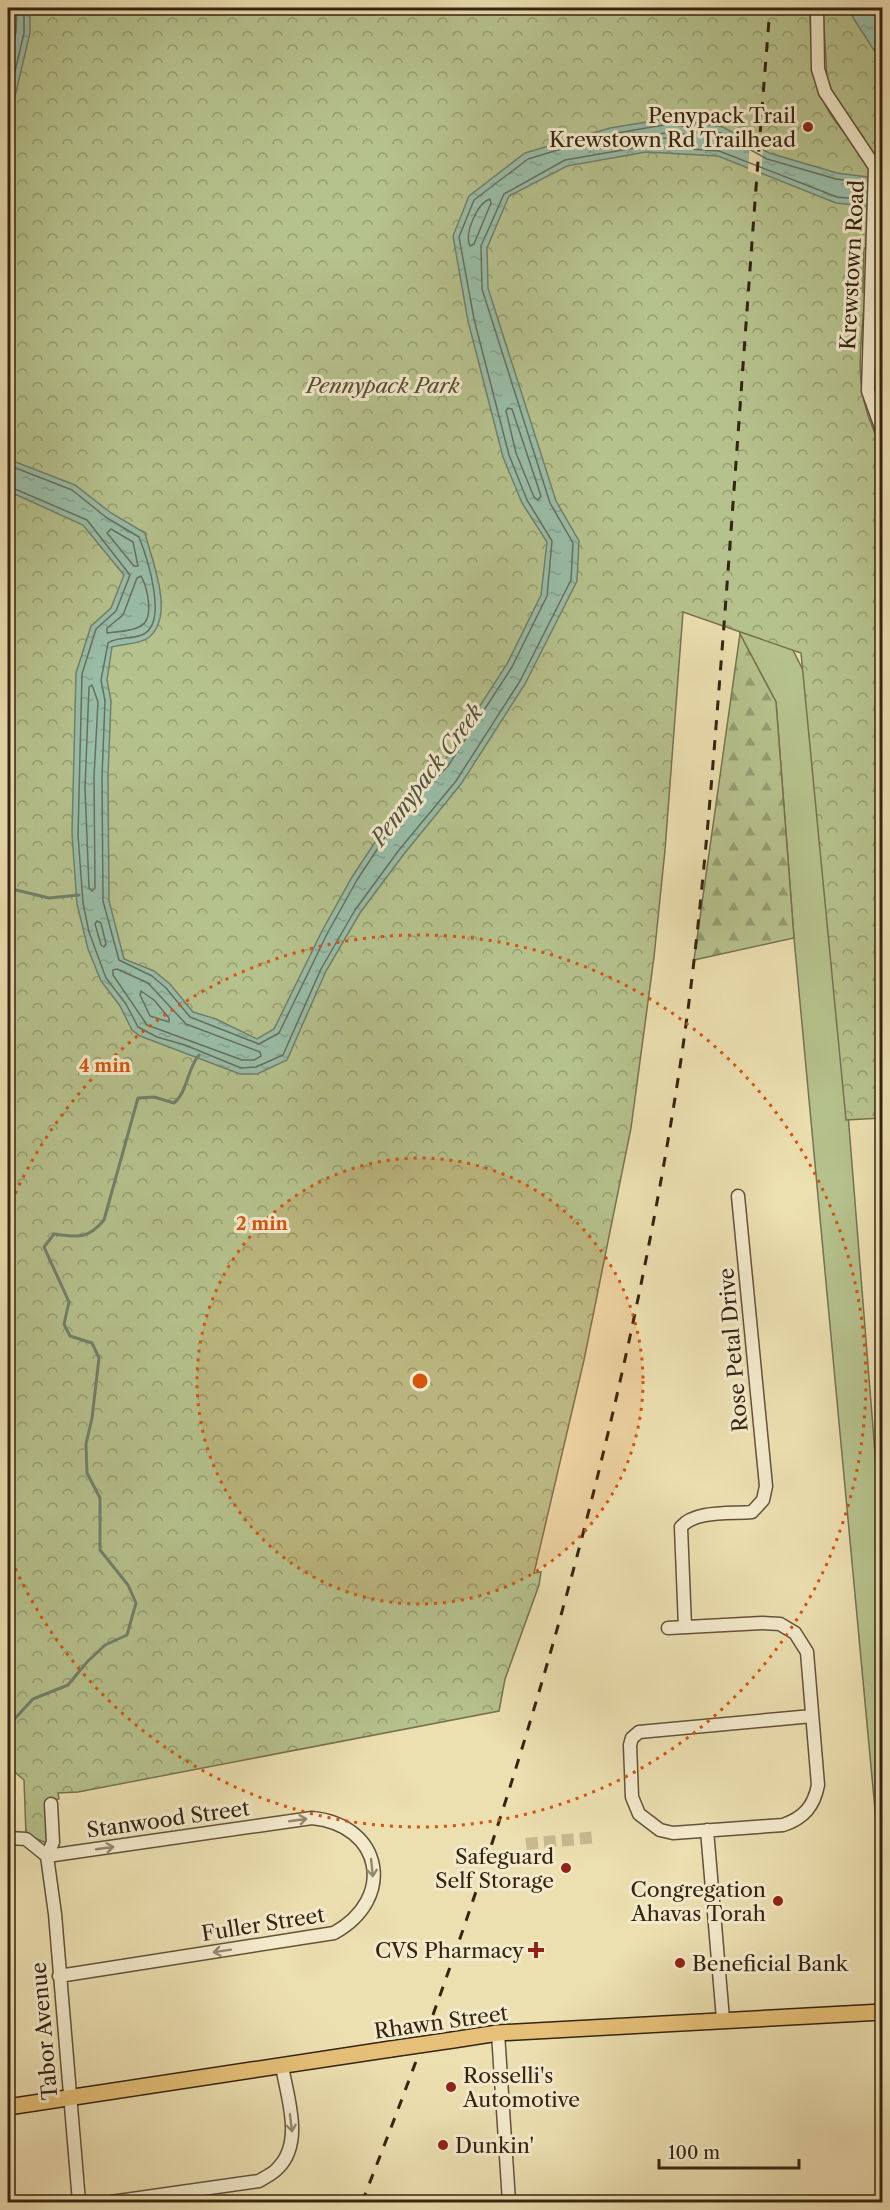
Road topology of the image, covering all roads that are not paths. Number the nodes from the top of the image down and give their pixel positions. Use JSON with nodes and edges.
{"nodes":[{"id":1,"x":817,"y":8,"type":"edge"},
{"id":2,"x":882,"y":430,"type":"edge"},
{"id":3,"x":738,"y":1196,"type":"dead end"},
{"id":4,"x":685,"y":1627,"type":"junction"},
{"id":5,"x":668,"y":1628,"type":"dead end"},
{"id":6,"x":812,"y":1716,"type":"junction"},
{"id":7,"x":51,"y":1804,"type":"dead end"},
{"id":8,"x":340,"y":1824,"type":"joint"},
{"id":9,"x":707,"y":1830,"type":"junction"},
{"id":10,"x":8,"y":1838,"type":"edge"},
{"id":11,"x":47,"y":1856,"type":"junction"},
{"id":12,"x":59,"y":1976,"type":"junction"},
{"id":13,"x":882,"y":2012,"type":"edge"},
{"id":14,"x":723,"y":2019,"type":"junction"},
{"id":15,"x":498,"y":2033,"type":"junction"},
{"id":16,"x":282,"y":2066,"type":"junction"},
{"id":17,"x":70,"y":2097,"type":"junction"},
{"id":18,"x":8,"y":2107,"type":"edge"},
{"id":19,"x":79,"y":2202,"type":"edge"},
{"id":20,"x":111,"y":2202,"type":"edge"},
{"id":21,"x":509,"y":2202,"type":"edge"}],
"edges":[{"from":1,"to":2,"type":"street","name":"Krewstown Road"},
{"from":3,"to":4,"type":"street","name":"Rose Petal Drive"},
{"from":4,"to":5,"type":"street"},
{"from":4,"to":6,"type":"street"},
{"from":6,"to":9,"type":"street"},
{"from":6,"to":9,"type":"street"},
{"from":7,"to":11,"type":"street","name":"Tabor Avenue"},
{"from":11,"to":8,"type":"street","name":"Stanwood Street","one_way":true},
{"from":8,"to":12,"type":"street","name":"Fuller Street","one_way":true},
{"from":9,"to":14,"type":"street"},
{"from":10,"to":11,"type":"street"},
{"from":11,"to":12,"type":"street","name":"Tabor Avenue"},
{"from":12,"to":17,"type":"street","name":"Tabor Avenue"},
{"from":13,"to":14,"type":"main road","name":"Rhawn Street"},
{"from":14,"to":15,"type":"main road","name":"Rhawn Street"},
{"from":15,"to":16,"type":"main road","name":"Rhawn Street","bridge":true},
{"from":15,"to":21,"type":"street"},
{"from":16,"to":17,"type":"main road","name":"Rhawn Street"},
{"from":16,"to":20,"type":"street","one_way":true},
{"from":17,"to":18,"type":"main road","name":"Rhawn Street"},
{"from":17,"to":19,"type":"street","name":"Tabor Avenue"}]}
